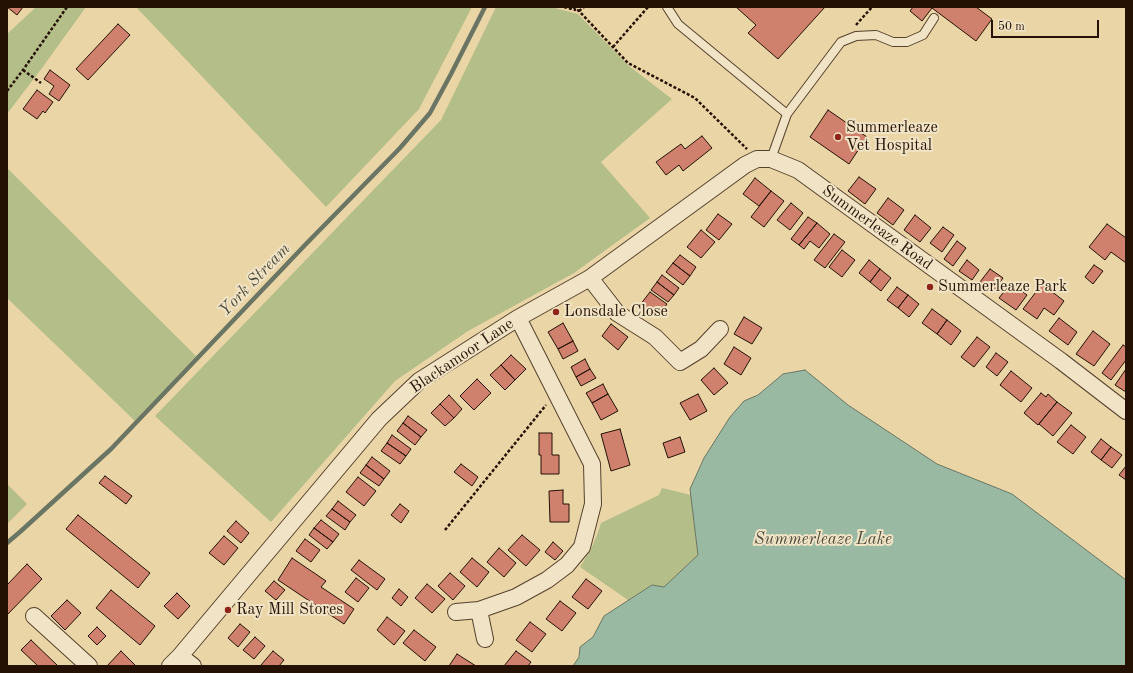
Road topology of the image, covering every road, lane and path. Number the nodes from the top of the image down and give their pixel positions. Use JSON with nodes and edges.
{"nodes":[{"id":1,"x":67,"y":7,"type":"edge"},
{"id":2,"x":564,"y":7,"type":"edge"},
{"id":3,"x":573,"y":7,"type":"edge"},
{"id":4,"x":584,"y":7,"type":"edge"},
{"id":5,"x":648,"y":7,"type":"edge"},
{"id":6,"x":667,"y":7,"type":"edge"},
{"id":7,"x":579,"y":11,"type":"junction"},
{"id":8,"x":934,"y":18,"type":"dead end"},
{"id":9,"x":613,"y":48,"type":"junction"},
{"id":10,"x":23,"y":70,"type":"junction"},
{"id":11,"x":41,"y":83,"type":"dead end"},
{"id":12,"x":7,"y":91,"type":"edge"},
{"id":13,"x":787,"y":114,"type":"junction"},
{"id":14,"x":764,"y":159,"type":"junction"},
{"id":15,"x":590,"y":278,"type":"junction"},
{"id":16,"x":518,"y":318,"type":"junction"},
{"id":17,"x":720,"y":329,"type":"dead end"},
{"id":18,"x":558,"y":397,"type":"junction"},
{"id":19,"x":1126,"y":411,"type":"edge"},
{"id":20,"x":445,"y":530,"type":"dead end"},
{"id":21,"x":479,"y":610,"type":"junction"},
{"id":22,"x":456,"y":612,"type":"dead end"},
{"id":23,"x":34,"y":616,"type":"dead end"},
{"id":24,"x":485,"y":639,"type":"dead end"},
{"id":25,"x":175,"y":661,"type":"edge"},
{"id":26,"x":89,"y":666,"type":"edge"},
{"id":27,"x":193,"y":666,"type":"edge"}],
"edges":[{"from":1,"to":10,"type":"path"},
{"from":2,"to":7,"type":"path"},
{"from":3,"to":7,"type":"path"},
{"from":4,"to":7,"type":"path"},
{"from":5,"to":9,"type":"path"},
{"from":6,"to":13,"type":"lane"},
{"from":7,"to":9,"type":"path"},
{"from":8,"to":13,"type":"lane"},
{"from":9,"to":14,"type":"path"},
{"from":10,"to":11,"type":"path"},
{"from":10,"to":12,"type":"path"},
{"from":13,"to":14,"type":"lane"},
{"from":14,"to":15,"type":"street","name":"Blackamoor Lane"},
{"from":14,"to":19,"type":"street","name":"Summerleaze Road"},
{"from":15,"to":16,"type":"street","name":"Blackamoor Lane"},
{"from":15,"to":17,"type":"street"},
{"from":16,"to":18,"type":"street"},
{"from":16,"to":25,"type":"street","name":"Blackamoor Lane"},
{"from":18,"to":20,"type":"path"},
{"from":18,"to":21,"type":"street"},
{"from":21,"to":22,"type":"street"},
{"from":21,"to":24,"type":"street"},
{"from":23,"to":26,"type":"street"},
{"from":25,"to":27,"type":"street"}]}
